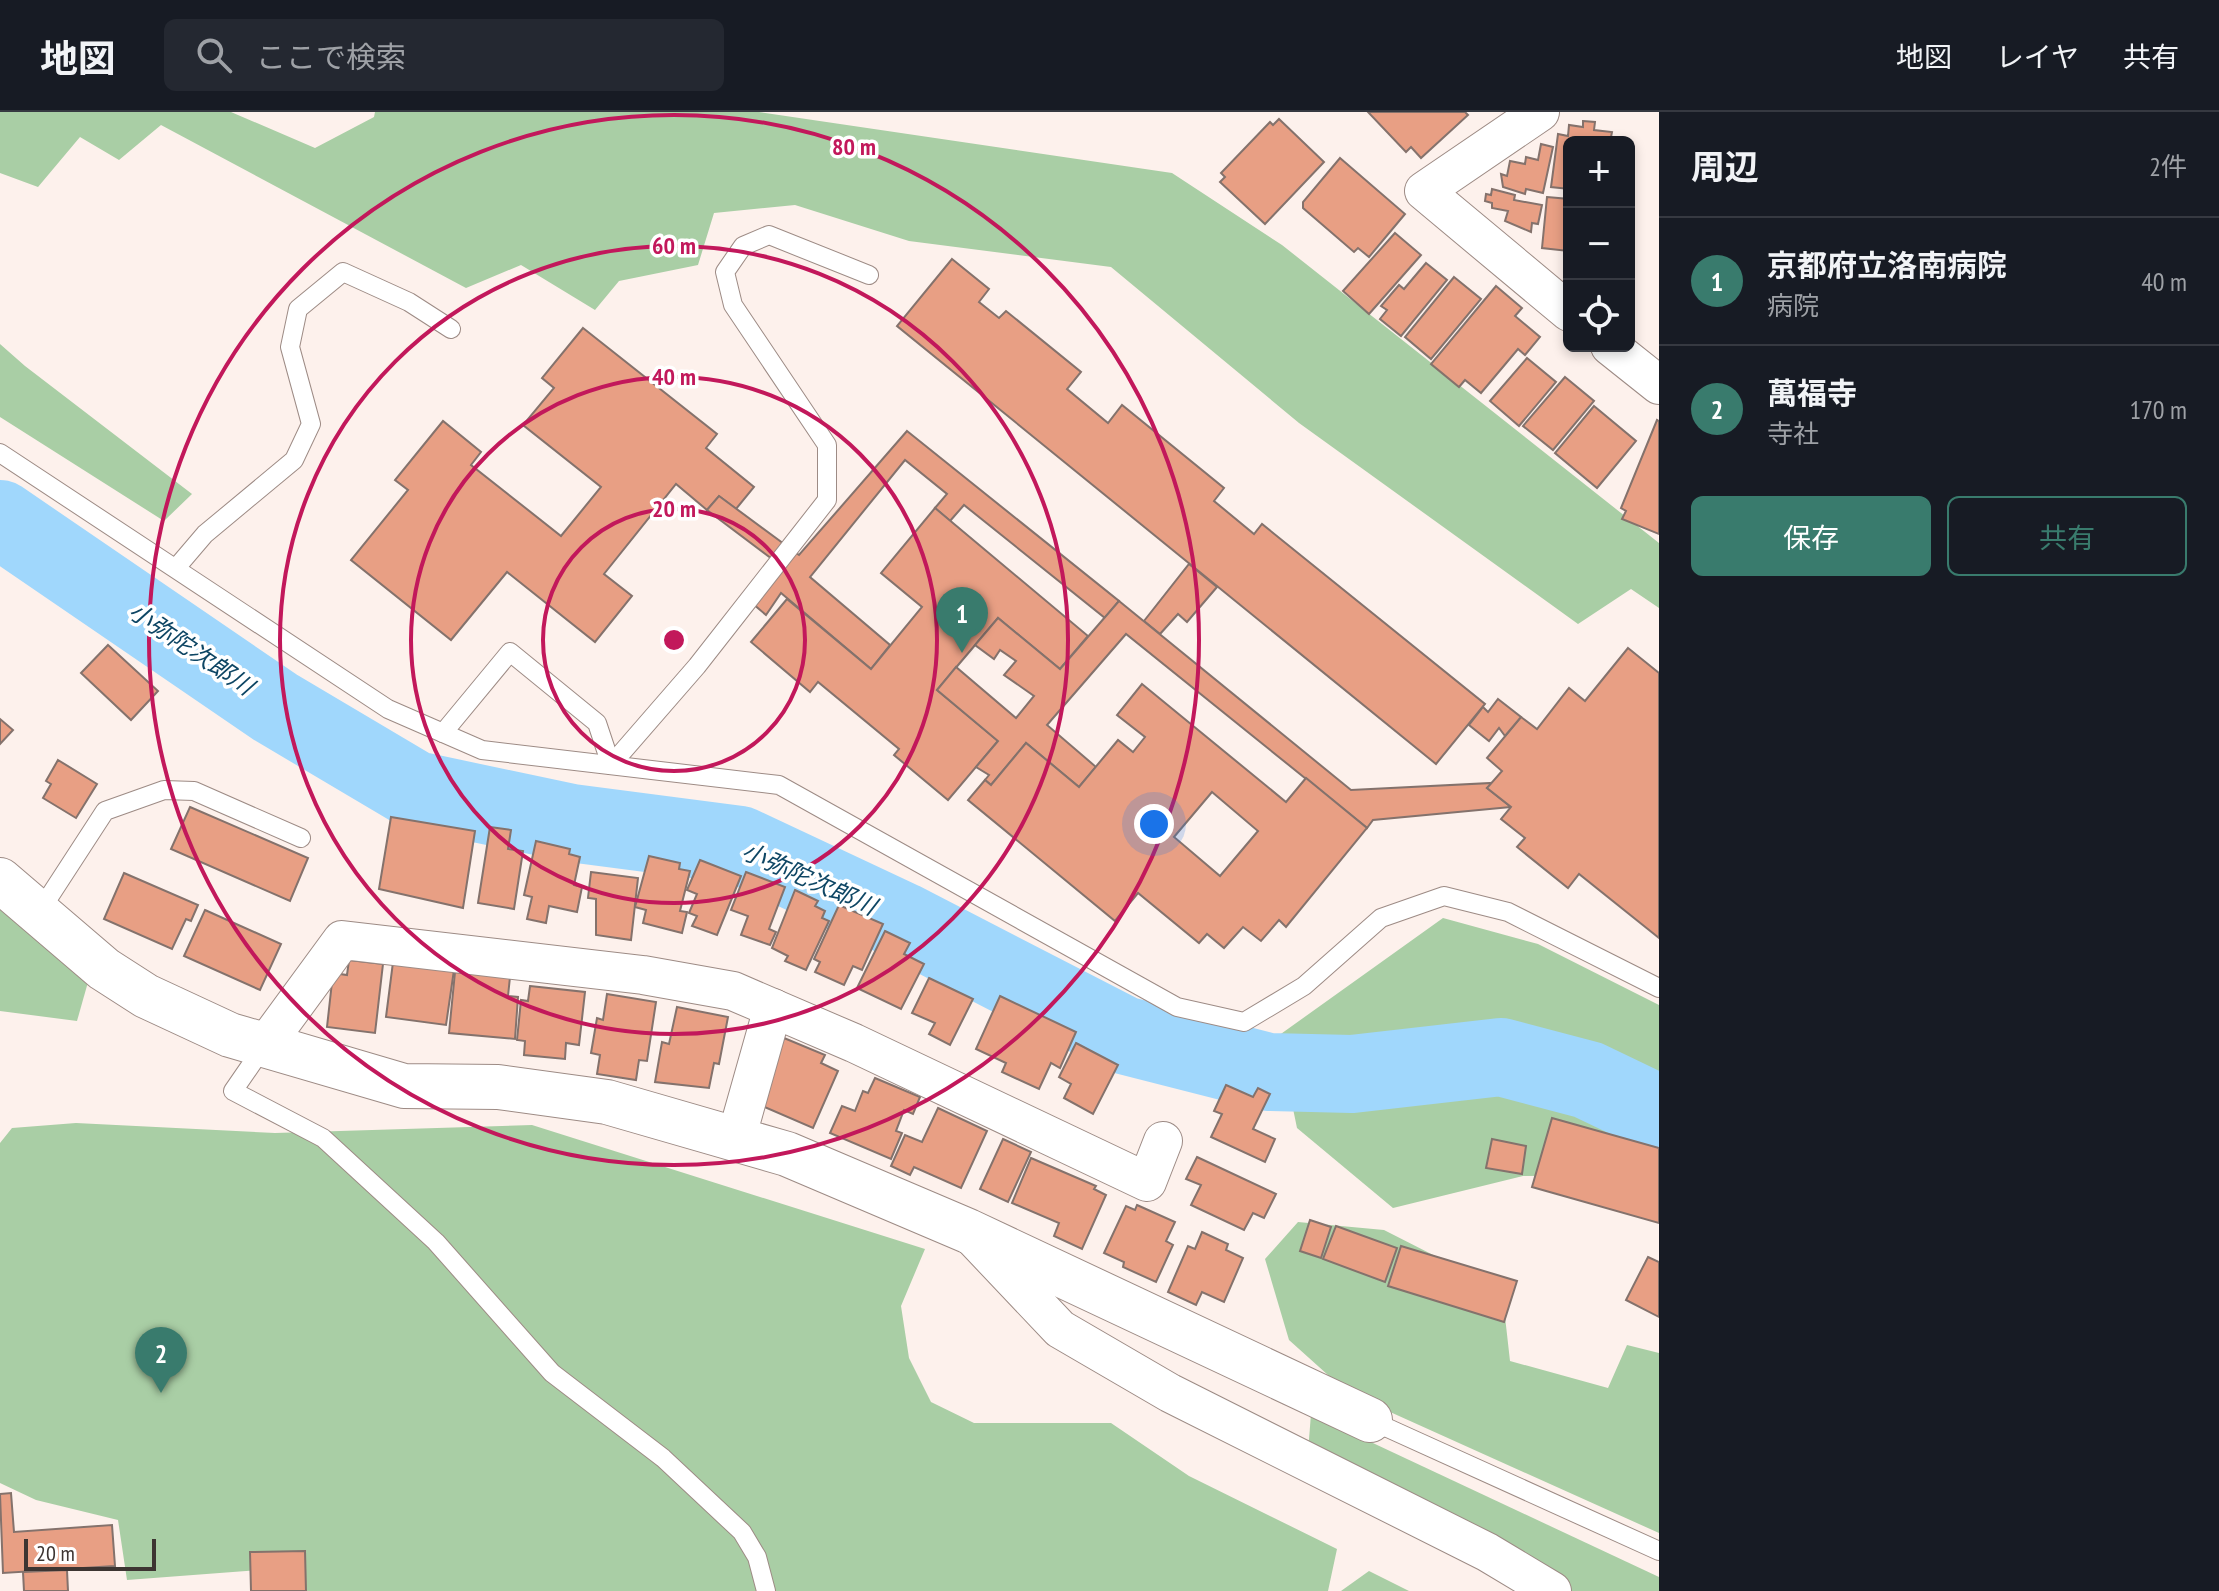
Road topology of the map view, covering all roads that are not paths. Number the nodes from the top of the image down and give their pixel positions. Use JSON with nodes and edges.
{"nodes":[{"id":1,"x":1540,"y":112,"type":"edge"},
{"id":2,"x":869,"y":275,"type":"dead end"},
{"id":3,"x":1563,"y":307,"type":"edge"},
{"id":4,"x":451,"y":329,"type":"dead end"},
{"id":5,"x":1618,"y":352,"type":"edge"},
{"id":6,"x":1659,"y":385,"type":"edge"},
{"id":7,"x":0,"y":453,"type":"edge"},
{"id":8,"x":176,"y":568,"type":"junction"},
{"id":9,"x":443,"y":733,"type":"junction"},
{"id":10,"x":611,"y":765,"type":"junction"},
{"id":11,"x":301,"y":838,"type":"dead end"},
{"id":12,"x":0,"y":880,"type":"edge"},
{"id":13,"x":38,"y":914,"type":"junction"},
{"id":14,"x":1659,"y":988,"type":"edge"},
{"id":15,"x":773,"y":1008,"type":"junction"},
{"id":16,"x":265,"y":1045,"type":"junction"},
{"id":17,"x":736,"y":1139,"type":"junction"},
{"id":18,"x":1163,"y":1141,"type":"dead end"},
{"id":19,"x":968,"y":1231,"type":"junction"},
{"id":20,"x":1370,"y":1420,"type":"joint"},
{"id":21,"x":1659,"y":1551,"type":"edge"},
{"id":22,"x":766,"y":1591,"type":"edge"},
{"id":23,"x":1552,"y":1591,"type":"edge"}],
"edges":[{"from":1,"to":3,"type":"street"},
{"from":2,"to":10,"type":"lane"},
{"from":4,"to":8,"type":"lane"},
{"from":5,"to":6,"type":"street"},
{"from":7,"to":8,"type":"lane"},
{"from":8,"to":9,"type":"lane"},
{"from":9,"to":10,"type":"lane"},
{"from":9,"to":10,"type":"lane"},
{"from":10,"to":14,"type":"lane"},
{"from":11,"to":13,"type":"lane"},
{"from":12,"to":13,"type":"street"},
{"from":13,"to":16,"type":"street"},
{"from":15,"to":16,"type":"street"},
{"from":15,"to":17,"type":"street"},
{"from":15,"to":18,"type":"street"},
{"from":16,"to":17,"type":"street"},
{"from":16,"to":22,"type":"lane"},
{"from":17,"to":19,"type":"street"},
{"from":19,"to":20,"type":"street"},
{"from":19,"to":23,"type":"street"},
{"from":20,"to":21,"type":"lane"}]}
